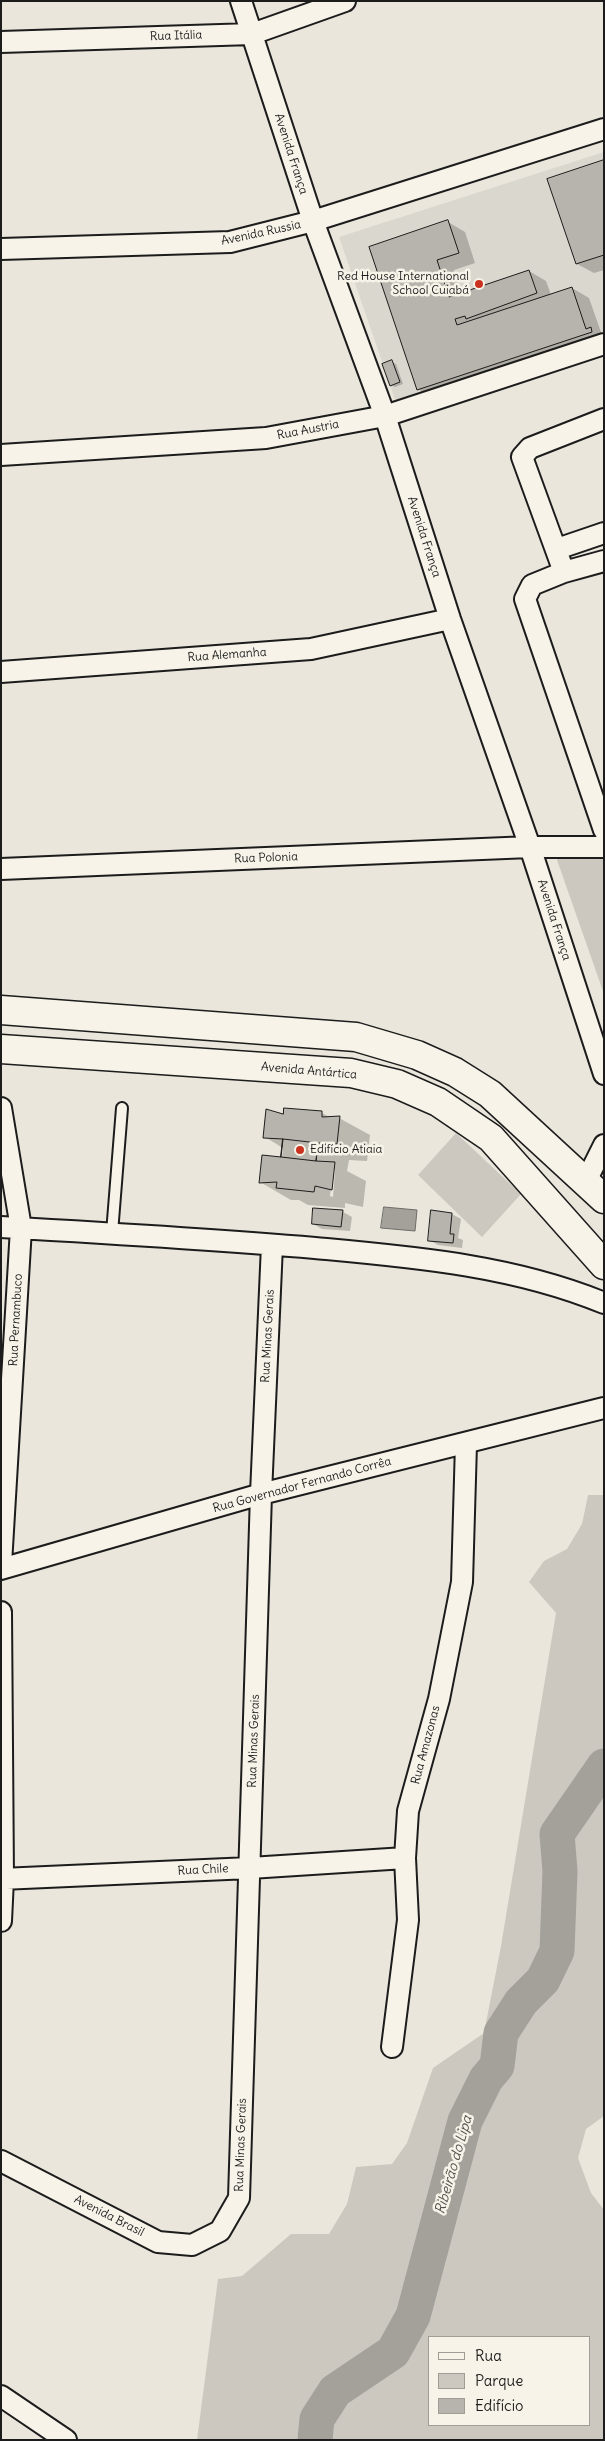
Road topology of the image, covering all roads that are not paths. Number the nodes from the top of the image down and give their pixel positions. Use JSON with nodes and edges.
{"nodes":[{"id":1,"x":241,"y":1,"type":"edge"},
{"id":2,"x":346,"y":1,"type":"edge"},
{"id":3,"x":252,"y":34,"type":"junction"},
{"id":4,"x":1,"y":42,"type":"edge"},
{"id":5,"x":604,"y":129,"type":"edge"},
{"id":6,"x":313,"y":221,"type":"junction"},
{"id":7,"x":1,"y":249,"type":"edge"},
{"id":8,"x":604,"y":344,"type":"edge"},
{"id":9,"x":385,"y":416,"type":"junction"},
{"id":10,"x":604,"y":419,"type":"edge"},
{"id":11,"x":1,"y":455,"type":"edge"},
{"id":12,"x":604,"y":534,"type":"edge"},
{"id":13,"x":557,"y":549,"type":"junction"},
{"id":14,"x":604,"y":561,"type":"edge"},
{"id":15,"x":564,"y":572,"type":"junction"},
{"id":16,"x":450,"y":619,"type":"junction"},
{"id":17,"x":1,"y":672,"type":"edge"},
{"id":18,"x":604,"y":830,"type":"edge"},
{"id":19,"x":530,"y":847,"type":"junction"},
{"id":20,"x":604,"y":847,"type":"edge"},
{"id":21,"x":1,"y":869,"type":"edge"},
{"id":22,"x":1,"y":1010,"type":"edge"},
{"id":23,"x":1,"y":1049,"type":"edge"},
{"id":24,"x":604,"y":1074,"type":"edge"},
{"id":25,"x":1,"y":1108,"type":"edge"},
{"id":26,"x":122,"y":1108,"type":"dead end"},
{"id":27,"x":604,"y":1146,"type":"edge"},
{"id":28,"x":595,"y":1190,"type":"edge"},
{"id":29,"x":561,"y":1216,"type":"junction"},
{"id":30,"x":1,"y":1227,"type":"edge"},
{"id":31,"x":21,"y":1228,"type":"junction"},
{"id":32,"x":112,"y":1233,"type":"junction"},
{"id":33,"x":272,"y":1245,"type":"junction"},
{"id":34,"x":604,"y":1265,"type":"edge"},
{"id":35,"x":604,"y":1303,"type":"edge"},
{"id":36,"x":604,"y":1408,"type":"edge"},
{"id":37,"x":466,"y":1444,"type":"junction"},
{"id":38,"x":261,"y":1494,"type":"junction"},
{"id":39,"x":1,"y":1564,"type":"edge"},
{"id":40,"x":1,"y":1569,"type":"edge"},
{"id":41,"x":1,"y":1612,"type":"edge"},
{"id":42,"x":405,"y":1858,"type":"junction"},
{"id":43,"x":250,"y":1868,"type":"junction"},
{"id":44,"x":2,"y":1879,"type":"edge"},
{"id":45,"x":1,"y":1921,"type":"edge"},
{"id":46,"x":392,"y":2047,"type":"dead end"},
{"id":47,"x":1,"y":2161,"type":"edge"},
{"id":48,"x":220,"y":2232,"type":"joint"},
{"id":49,"x":1,"y":2396,"type":"edge"},
{"id":50,"x":66,"y":2440,"type":"edge"}],
"edges":[{"from":1,"to":3,"type":"street","name":"Avenida França"},
{"from":2,"to":3,"type":"street","name":"Rua Itália"},
{"from":3,"to":4,"type":"street","name":"Rua Itália"},
{"from":3,"to":6,"type":"street","name":"Avenida França"},
{"from":5,"to":6,"type":"street","name":"Avenida Russia"},
{"from":6,"to":7,"type":"street","name":"Avenida Russia"},
{"from":6,"to":9,"type":"street","name":"Avenida França"},
{"from":8,"to":9,"type":"street","name":"Rua Austria"},
{"from":9,"to":11,"type":"street","name":"Rua Austria"},
{"from":9,"to":16,"type":"street","name":"Avenida França"},
{"from":10,"to":13,"type":"street"},
{"from":12,"to":13,"type":"street"},
{"from":13,"to":15,"type":"street"},
{"from":14,"to":15,"type":"street"},
{"from":15,"to":18,"type":"street"},
{"from":16,"to":17,"type":"street","name":"Rua Alemanha"},
{"from":16,"to":19,"type":"street","name":"Avenida França"},
{"from":19,"to":20,"type":"street"},
{"from":19,"to":21,"type":"street","name":"Rua Polonia"},
{"from":19,"to":24,"type":"street","name":"Avenida França"},
{"from":22,"to":28,"type":"main road"},
{"from":23,"to":29,"type":"main road","name":"Avenida Antártica"},
{"from":25,"to":31,"type":"street","name":"Rua Pernambuco"},
{"from":26,"to":32,"type":"lane"},
{"from":27,"to":28,"type":"street"},
{"from":28,"to":29,"type":"main road"},
{"from":29,"to":34,"type":"main road","name":"Avenida Antártica"},
{"from":30,"to":31,"type":"street"},
{"from":31,"to":32,"type":"street"},
{"from":31,"to":39,"type":"street","name":"Rua Pernambuco"},
{"from":32,"to":33,"type":"street"},
{"from":33,"to":35,"type":"street"},
{"from":33,"to":38,"type":"street","name":"Rua Minas Gerais"},
{"from":36,"to":37,"type":"street","name":"Rua Governador Fernando Corrêa"},
{"from":37,"to":38,"type":"street","name":"Rua Governador Fernando Corrêa"},
{"from":37,"to":42,"type":"street","name":"Rua Amazonas"},
{"from":38,"to":40,"type":"street","name":"Rua Governador Fernando Corrêa"},
{"from":38,"to":43,"type":"street","name":"Rua Minas Gerais"},
{"from":41,"to":44,"type":"street"},
{"from":42,"to":43,"type":"street","name":"Rua Chile"},
{"from":42,"to":46,"type":"street","name":"Rua Amazonas"},
{"from":43,"to":44,"type":"street","name":"Rua Chile"},
{"from":43,"to":48,"type":"street","name":"Rua Minas Gerais"},
{"from":44,"to":45,"type":"street"},
{"from":47,"to":48,"type":"street","name":"Avenida Brasil"},
{"from":49,"to":50,"type":"street"}]}
